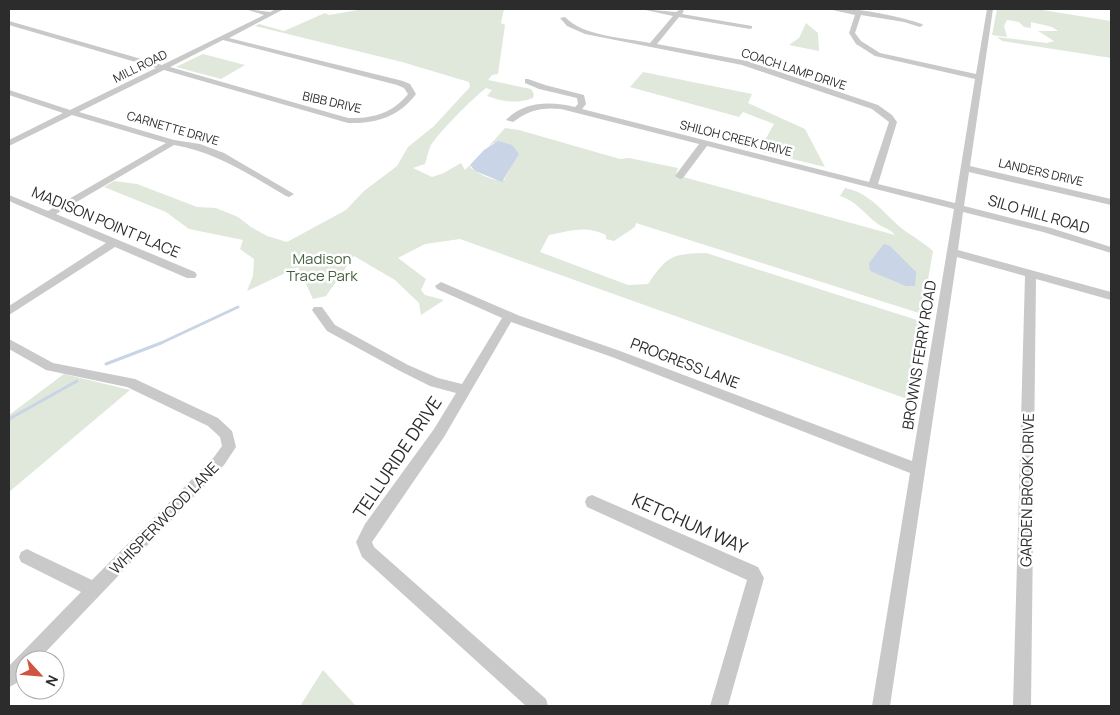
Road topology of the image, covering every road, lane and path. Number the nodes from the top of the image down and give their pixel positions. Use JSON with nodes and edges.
{"nodes":[{"id":1,"x":248,"y":9,"type":"edge"},
{"id":2,"x":281,"y":9,"type":"edge"},
{"id":3,"x":644,"y":9,"type":"edge"},
{"id":4,"x":831,"y":9,"type":"edge"},
{"id":5,"x":990,"y":9,"type":"edge"},
{"id":6,"x":680,"y":12,"type":"edge"},
{"id":7,"x":859,"y":13,"type":"junction"},
{"id":8,"x":270,"y":14,"type":"junction"},
{"id":9,"x":563,"y":18,"type":"dead end"},
{"id":10,"x":9,"y":23,"type":"edge"},
{"id":11,"x":920,"y":25,"type":"dead end"},
{"id":12,"x":750,"y":27,"type":"dead end"},
{"id":13,"x":222,"y":38,"type":"junction"},
{"id":14,"x":652,"y":45,"type":"junction"},
{"id":15,"x":160,"y":68,"type":"junction"},
{"id":16,"x":979,"y":75,"type":"junction"},
{"id":17,"x":528,"y":81,"type":"dead end"},
{"id":18,"x":9,"y":92,"type":"edge"},
{"id":19,"x":577,"y":110,"type":"junction"},
{"id":20,"x":71,"y":112,"type":"junction"},
{"id":21,"x":510,"y":120,"type":"dead end"},
{"id":22,"x":173,"y":142,"type":"junction"},
{"id":23,"x":704,"y":142,"type":"junction"},
{"id":24,"x":9,"y":143,"type":"edge"},
{"id":25,"x":965,"y":168,"type":"junction"},
{"id":26,"x":680,"y":176,"type":"dead end"},
{"id":27,"x":873,"y":185,"type":"junction"},
{"id":28,"x":289,"y":194,"type":"dead end"},
{"id":29,"x":9,"y":198,"type":"edge"},
{"id":30,"x":1111,"y":202,"type":"edge"},
{"id":31,"x":959,"y":208,"type":"junction"},
{"id":32,"x":49,"y":214,"type":"junction"},
{"id":33,"x":114,"y":242,"type":"junction"},
{"id":34,"x":1111,"y":250,"type":"edge"},
{"id":35,"x":952,"y":252,"type":"junction"},
{"id":36,"x":1031,"y":273,"type":"junction"},
{"id":37,"x":191,"y":274,"type":"dead end"},
{"id":38,"x":441,"y":286,"type":"dead end"},
{"id":39,"x":1111,"y":296,"type":"edge"},
{"id":40,"x":318,"y":310,"type":"dead end"},
{"id":41,"x":9,"y":311,"type":"edge"},
{"id":42,"x":509,"y":316,"type":"junction"},
{"id":43,"x":9,"y":343,"type":"edge"},
{"id":44,"x":465,"y":390,"type":"junction"},
{"id":45,"x":918,"y":470,"type":"junction"},
{"id":46,"x":592,"y":502,"type":"dead end"},
{"id":47,"x":27,"y":557,"type":"dead end"},
{"id":48,"x":94,"y":590,"type":"junction"},
{"id":49,"x":37,"y":650,"type":"edge"},
{"id":50,"x":539,"y":706,"type":"edge"},
{"id":51,"x":719,"y":706,"type":"edge"},
{"id":52,"x":881,"y":706,"type":"edge"},
{"id":53,"x":1022,"y":706,"type":"edge"}],
"edges":[{"from":1,"to":8,"type":"street"},
{"from":2,"to":8,"type":"street","name":"MILL ROAD"},
{"from":3,"to":6,"type":"street"},
{"from":4,"to":7,"type":"street"},
{"from":5,"to":16,"type":"street","name":"BROWNS FERRY ROAD"},
{"from":6,"to":12,"type":"street"},
{"from":6,"to":14,"type":"street"},
{"from":7,"to":11,"type":"street"},
{"from":7,"to":16,"type":"street"},
{"from":8,"to":13,"type":"street","name":"MILL ROAD"},
{"from":9,"to":14,"type":"street","name":"COACH LAMP DRIVE"},
{"from":10,"to":15,"type":"street"},
{"from":13,"to":15,"type":"street","name":"MILL ROAD"},
{"from":13,"to":15,"type":"street","name":"BIBB DRIVE"},
{"from":14,"to":27,"type":"street","name":"COACH LAMP DRIVE"},
{"from":15,"to":20,"type":"street","name":"MILL ROAD"},
{"from":16,"to":25,"type":"street","name":"BROWNS FERRY ROAD"},
{"from":17,"to":19,"type":"street"},
{"from":18,"to":20,"type":"street","name":"CARNETTE DRIVE"},
{"from":19,"to":21,"type":"street","name":"SHILOH CREEK DRIVE"},
{"from":19,"to":23,"type":"street","name":"SHILOH CREEK DRIVE"},
{"from":20,"to":22,"type":"street","name":"CARNETTE DRIVE"},
{"from":20,"to":24,"type":"street","name":"MILL ROAD"},
{"from":22,"to":28,"type":"street","name":"CARNETTE DRIVE"},
{"from":22,"to":32,"type":"street"},
{"from":23,"to":26,"type":"street"},
{"from":23,"to":27,"type":"street","name":"SHILOH CREEK DRIVE"},
{"from":25,"to":30,"type":"street","name":"LANDERS DRIVE"},
{"from":25,"to":31,"type":"street","name":"BROWNS FERRY ROAD"},
{"from":27,"to":31,"type":"street","name":"SHILOH CREEK DRIVE"},
{"from":29,"to":32,"type":"street","name":"MADISON POINT PLACE"},
{"from":31,"to":34,"type":"street","name":"SILO HILL ROAD"},
{"from":31,"to":35,"type":"street","name":"BROWNS FERRY ROAD"},
{"from":32,"to":33,"type":"street","name":"MADISON POINT PLACE"},
{"from":33,"to":37,"type":"street","name":"MADISON POINT PLACE"},
{"from":33,"to":41,"type":"street"},
{"from":35,"to":36,"type":"street"},
{"from":35,"to":45,"type":"street","name":"BROWNS FERRY ROAD"},
{"from":36,"to":39,"type":"street"},
{"from":36,"to":53,"type":"street","name":"GARDEN BROOK DRIVE"},
{"from":38,"to":42,"type":"street","name":"PROGRESS LANE"},
{"from":40,"to":44,"type":"street"},
{"from":42,"to":44,"type":"street","name":"TELLURIDE DRIVE"},
{"from":42,"to":45,"type":"street","name":"PROGRESS LANE"},
{"from":43,"to":48,"type":"street","name":"WHISPERWOOD LANE"},
{"from":44,"to":50,"type":"street","name":"TELLURIDE DRIVE"},
{"from":45,"to":52,"type":"street","name":"BROWNS FERRY ROAD"},
{"from":46,"to":51,"type":"street","name":"KETCHUM WAY"},
{"from":47,"to":48,"type":"street"},
{"from":48,"to":49,"type":"street","name":"WHISPERWOOD LANE"}]}
